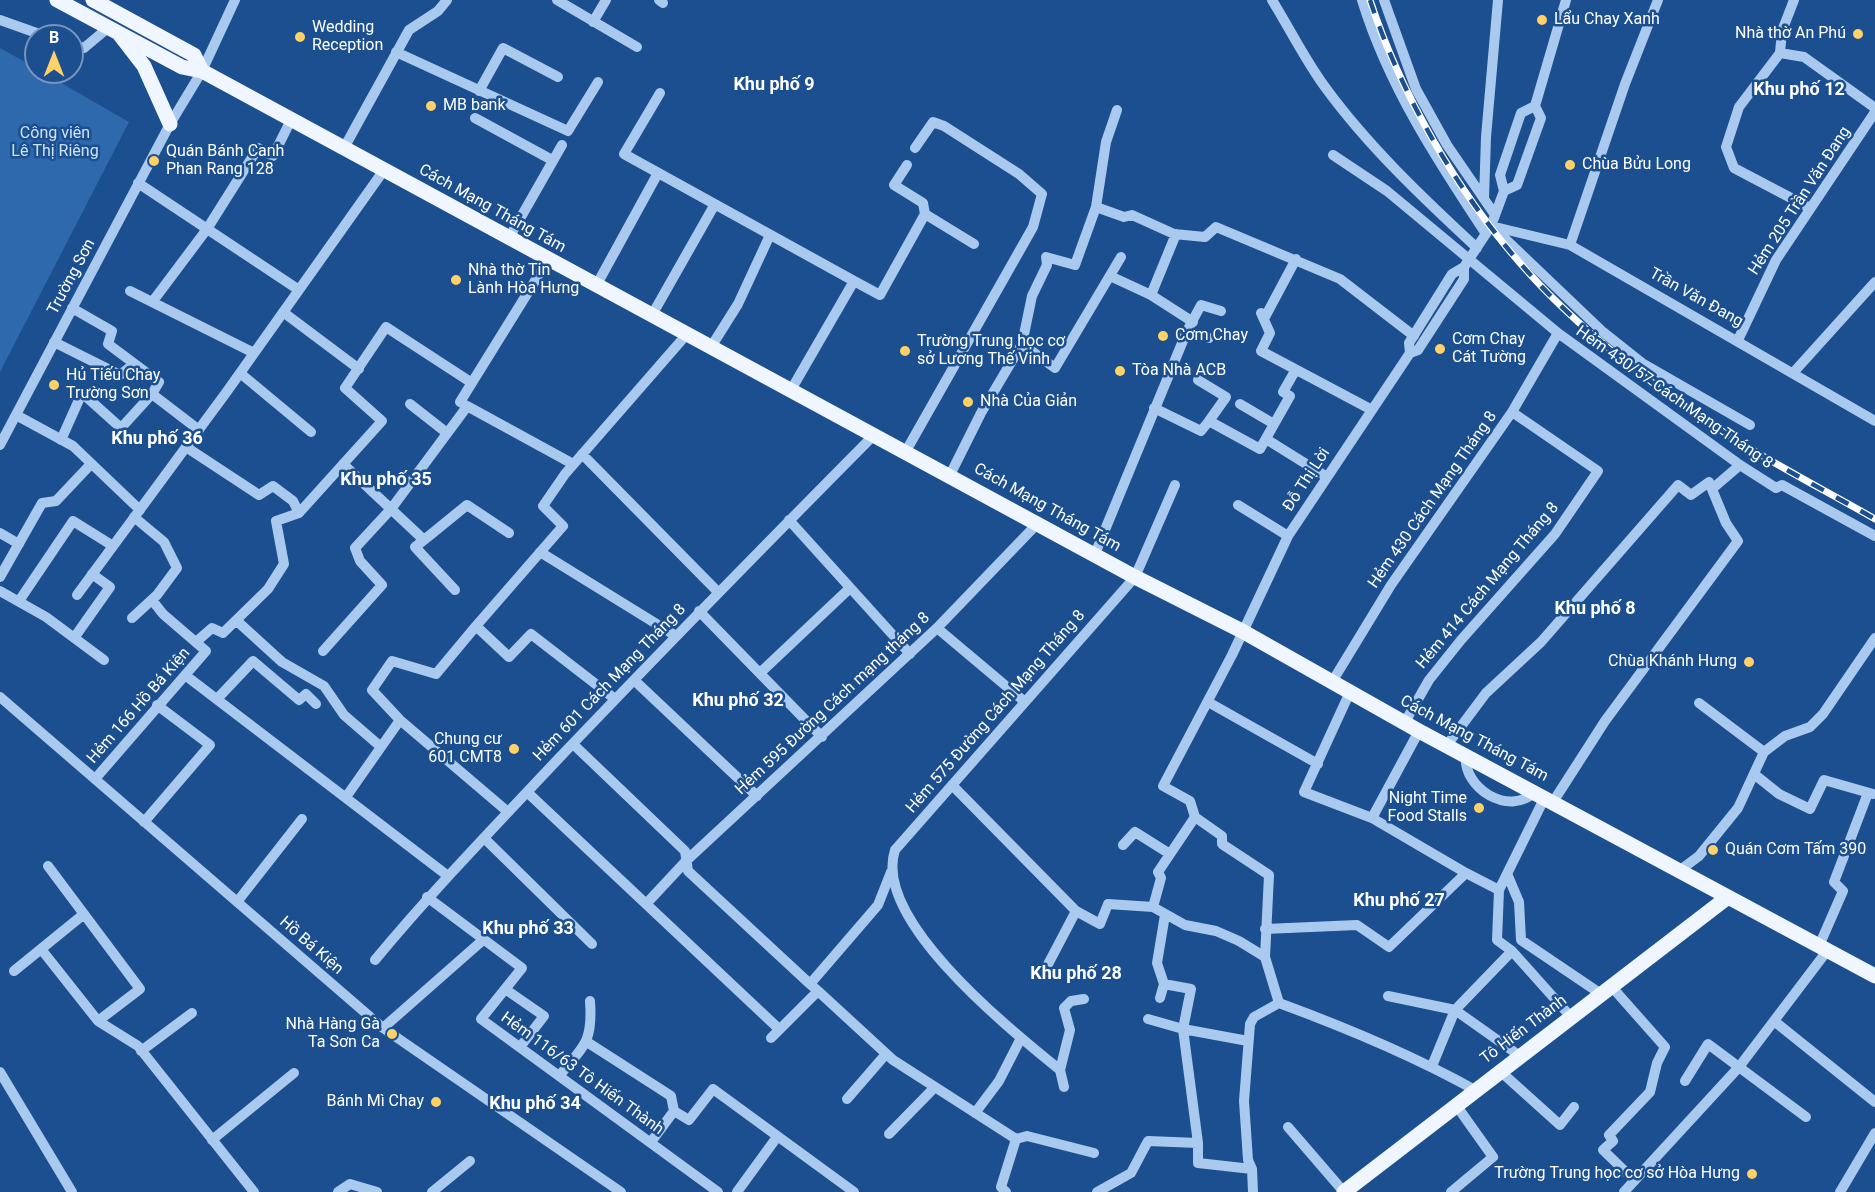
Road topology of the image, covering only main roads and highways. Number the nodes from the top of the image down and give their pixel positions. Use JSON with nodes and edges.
{"nodes":[{"id":1,"x":57,"y":0,"type":"edge"},
{"id":2,"x":93,"y":0,"type":"edge"},
{"id":3,"x":112,"y":29,"type":"junction"},
{"id":4,"x":202,"y":71,"type":"junction"},
{"id":5,"x":170,"y":124,"type":"road end"},
{"id":6,"x":1728,"y":897,"type":"junction"},
{"id":7,"x":1875,"y":976,"type":"edge"},
{"id":8,"x":1344,"y":1192,"type":"edge"}],
"edges":[{"from":1,"to":3,"type":"main road","name":"Cách Mạng Tháng Tám"},
{"from":2,"to":4,"type":"main road","name":"Cách Mạng Tháng Tám"},
{"from":3,"to":4,"type":"main road","name":"Cách Mạng Tháng Tám"},
{"from":3,"to":5,"type":"main road"},
{"from":4,"to":6,"type":"main road","name":"Cách Mạng Tháng Tám"},
{"from":6,"to":7,"type":"main road","name":"Cách Mạng Tháng Tám"},
{"from":6,"to":8,"type":"main road","name":"Tô Hiến Thành"}]}
